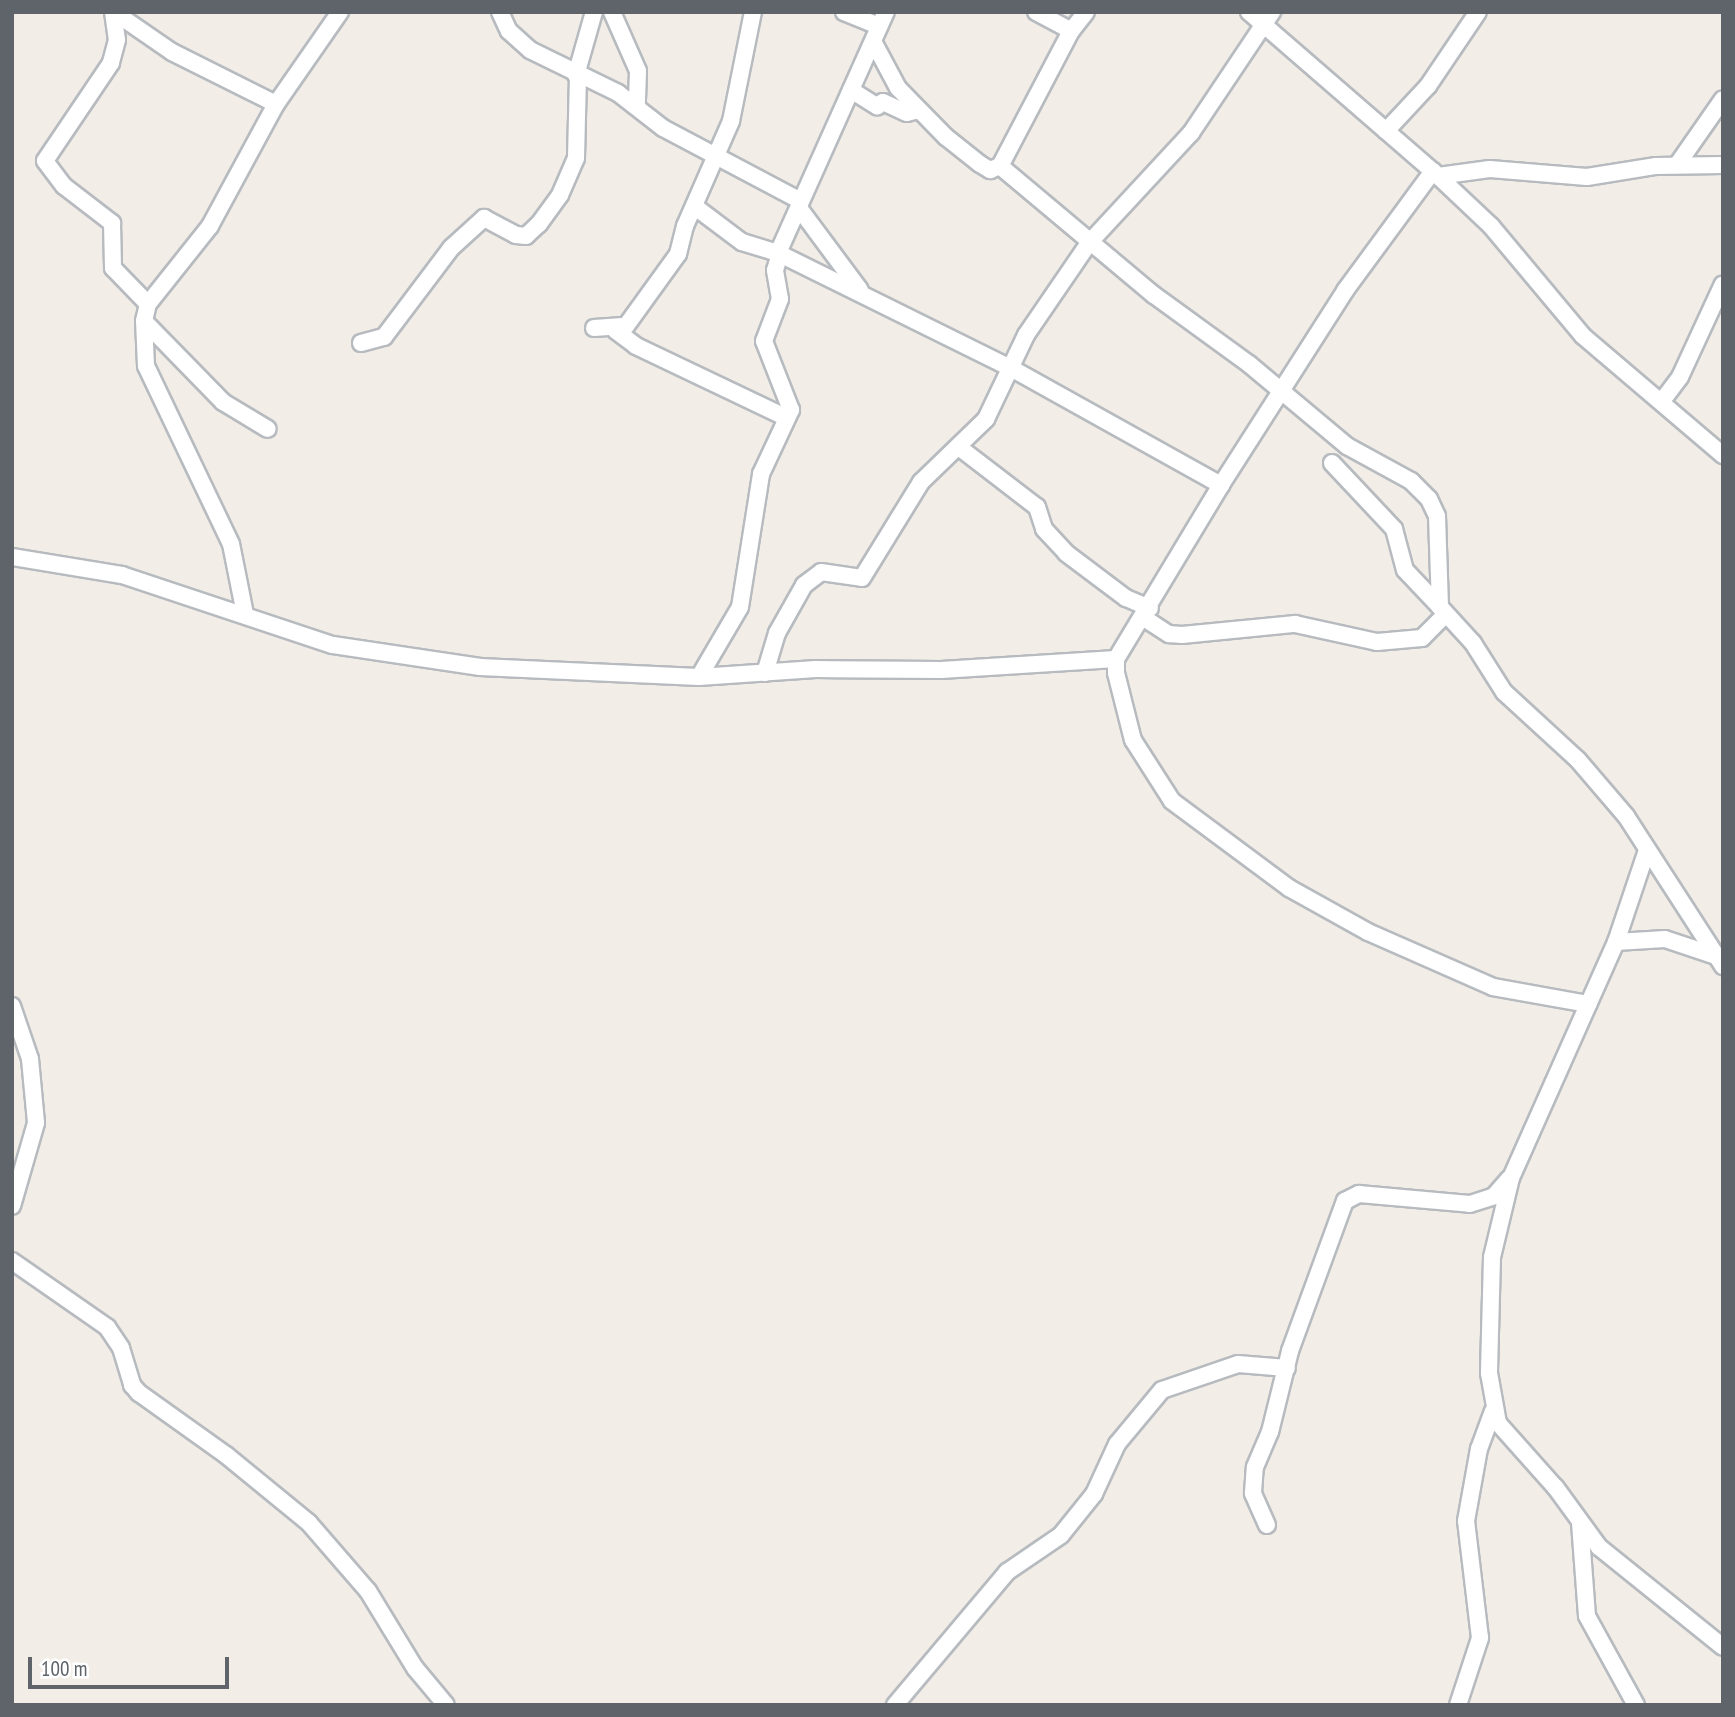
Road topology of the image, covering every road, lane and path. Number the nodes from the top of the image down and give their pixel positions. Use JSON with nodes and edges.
{"nodes":[{"id":1,"x":113,"y":12,"type":"edge"},
{"id":2,"x":340,"y":12,"type":"edge"},
{"id":3,"x":500,"y":12,"type":"edge"},
{"id":4,"x":594,"y":12,"type":"edge"},
{"id":5,"x":612,"y":12,"type":"edge"},
{"id":6,"x":753,"y":12,"type":"edge"},
{"id":7,"x":844,"y":12,"type":"edge"},
{"id":8,"x":1036,"y":12,"type":"edge"},
{"id":9,"x":1086,"y":12,"type":"edge"},
{"id":10,"x":1249,"y":12,"type":"edge"},
{"id":11,"x":1478,"y":12,"type":"edge"},
{"id":12,"x":1268,"y":18,"type":"edge"},
{"id":13,"x":882,"y":19,"type":"edge"},
{"id":14,"x":1071,"y":31,"type":"junction"},
{"id":15,"x":874,"y":43,"type":"junction"},
{"id":16,"x":577,"y":76,"type":"junction"},
{"id":17,"x":851,"y":90,"type":"junction"},
{"id":18,"x":1723,"y":99,"type":"edge"},
{"id":19,"x":276,"y":104,"type":"junction"},
{"id":20,"x":637,"y":106,"type":"junction"},
{"id":21,"x":919,"y":110,"type":"junction"},
{"id":22,"x":1387,"y":131,"type":"junction"},
{"id":23,"x":719,"y":155,"type":"junction"},
{"id":24,"x":1677,"y":165,"type":"junction"},
{"id":25,"x":1723,"y":165,"type":"edge"},
{"id":26,"x":1000,"y":166,"type":"junction"},
{"id":27,"x":1435,"y":174,"type":"junction"},
{"id":28,"x":800,"y":205,"type":"junction"},
{"id":29,"x":694,"y":206,"type":"junction"},
{"id":30,"x":1089,"y":243,"type":"junction"},
{"id":31,"x":779,"y":253,"type":"junction"},
{"id":32,"x":1723,"y":284,"type":"edge"},
{"id":33,"x":862,"y":293,"type":"junction"},
{"id":34,"x":148,"y":304,"type":"junction"},
{"id":35,"x":144,"y":321,"type":"junction"},
{"id":36,"x":594,"y":328,"type":"dead end"},
{"id":37,"x":615,"y":330,"type":"junction"},
{"id":38,"x":361,"y":343,"type":"dead end"},
{"id":39,"x":1009,"y":367,"type":"junction"},
{"id":40,"x":1282,"y":392,"type":"junction"},
{"id":41,"x":1662,"y":401,"type":"junction"},
{"id":42,"x":787,"y":418,"type":"junction"},
{"id":43,"x":268,"y":429,"type":"dead end"},
{"id":44,"x":960,"y":448,"type":"junction"},
{"id":45,"x":1723,"y":455,"type":"edge"},
{"id":46,"x":1332,"y":463,"type":"dead end"},
{"id":47,"x":1221,"y":485,"type":"junction"},
{"id":48,"x":12,"y":557,"type":"edge"},
{"id":49,"x":1443,"y":610,"type":"junction"},
{"id":50,"x":1147,"y":613,"type":"junction"},
{"id":51,"x":245,"y":614,"type":"junction"},
{"id":52,"x":1116,"y":659,"type":"junction"},
{"id":53,"x":765,"y":673,"type":"junction"},
{"id":54,"x":699,"y":677,"type":"junction"},
{"id":55,"x":1646,"y":853,"type":"junction"},
{"id":56,"x":1616,"y":942,"type":"junction"},
{"id":57,"x":1718,"y":960,"type":"edge"},
{"id":58,"x":1588,"y":1004,"type":"junction"},
{"id":59,"x":12,"y":1006,"type":"edge"},
{"id":60,"x":1511,"y":1178,"type":"junction"},
{"id":61,"x":12,"y":1206,"type":"edge"},
{"id":62,"x":12,"y":1261,"type":"edge"},
{"id":63,"x":1287,"y":1368,"type":"junction"},
{"id":64,"x":1493,"y":1411,"type":"junction"},
{"id":65,"x":1580,"y":1520,"type":"junction"},
{"id":66,"x":1267,"y":1525,"type":"dead end"},
{"id":67,"x":1723,"y":1647,"type":"edge"},
{"id":68,"x":446,"y":1705,"type":"edge"},
{"id":69,"x":895,"y":1705,"type":"edge"},
{"id":70,"x":1458,"y":1705,"type":"edge"},
{"id":71,"x":1636,"y":1705,"type":"edge"}],
"edges":[{"from":1,"to":19,"type":"street"},
{"from":1,"to":34,"type":"street"},
{"from":2,"to":19,"type":"street"},
{"from":3,"to":16,"type":"street"},
{"from":4,"to":16,"type":"street"},
{"from":5,"to":20,"type":"street"},
{"from":6,"to":23,"type":"street"},
{"from":7,"to":13,"type":"street"},
{"from":8,"to":14,"type":"street"},
{"from":9,"to":14,"type":"street"},
{"from":10,"to":12,"type":"street"},
{"from":11,"to":22,"type":"street"},
{"from":12,"to":22,"type":"street"},
{"from":12,"to":30,"type":"street"},
{"from":13,"to":15,"type":"street"},
{"from":14,"to":26,"type":"street"},
{"from":15,"to":17,"type":"street"},
{"from":15,"to":21,"type":"street"},
{"from":16,"to":20,"type":"street"},
{"from":16,"to":38,"type":"street"},
{"from":17,"to":21,"type":"street"},
{"from":17,"to":28,"type":"street"},
{"from":18,"to":24,"type":"street"},
{"from":19,"to":34,"type":"street"},
{"from":20,"to":23,"type":"street"},
{"from":21,"to":26,"type":"street"},
{"from":22,"to":27,"type":"street"},
{"from":23,"to":28,"type":"street"},
{"from":23,"to":29,"type":"street"},
{"from":24,"to":25,"type":"street"},
{"from":24,"to":27,"type":"street"},
{"from":26,"to":30,"type":"street"},
{"from":27,"to":40,"type":"street"},
{"from":27,"to":41,"type":"street"},
{"from":28,"to":31,"type":"street"},
{"from":28,"to":33,"type":"street"},
{"from":29,"to":31,"type":"street"},
{"from":29,"to":37,"type":"street"},
{"from":30,"to":39,"type":"street"},
{"from":30,"to":40,"type":"street"},
{"from":31,"to":33,"type":"street"},
{"from":31,"to":42,"type":"street"},
{"from":32,"to":41,"type":"street"},
{"from":33,"to":39,"type":"street"},
{"from":34,"to":35,"type":"street"},
{"from":35,"to":43,"type":"street"},
{"from":35,"to":51,"type":"street"},
{"from":36,"to":37,"type":"street"},
{"from":37,"to":42,"type":"street"},
{"from":39,"to":44,"type":"street"},
{"from":39,"to":47,"type":"street"},
{"from":40,"to":47,"type":"street"},
{"from":40,"to":49,"type":"street"},
{"from":41,"to":45,"type":"street"},
{"from":42,"to":54,"type":"street"},
{"from":44,"to":50,"type":"street"},
{"from":44,"to":53,"type":"street"},
{"from":46,"to":49,"type":"street"},
{"from":47,"to":50,"type":"street"},
{"from":48,"to":51,"type":"street"},
{"from":49,"to":50,"type":"street"},
{"from":49,"to":55,"type":"street"},
{"from":50,"to":52,"type":"street"},
{"from":51,"to":54,"type":"street"},
{"from":52,"to":53,"type":"street"},
{"from":52,"to":58,"type":"street"},
{"from":53,"to":54,"type":"street"},
{"from":55,"to":56,"type":"street"},
{"from":55,"to":57,"type":"street"},
{"from":56,"to":57,"type":"street"},
{"from":56,"to":58,"type":"street"},
{"from":58,"to":60,"type":"street"},
{"from":59,"to":61,"type":"street"},
{"from":60,"to":63,"type":"street"},
{"from":60,"to":64,"type":"street"},
{"from":62,"to":68,"type":"street"},
{"from":63,"to":66,"type":"street"},
{"from":63,"to":69,"type":"street"},
{"from":64,"to":65,"type":"street"},
{"from":64,"to":70,"type":"street"},
{"from":65,"to":67,"type":"street"},
{"from":65,"to":71,"type":"street"}]}
